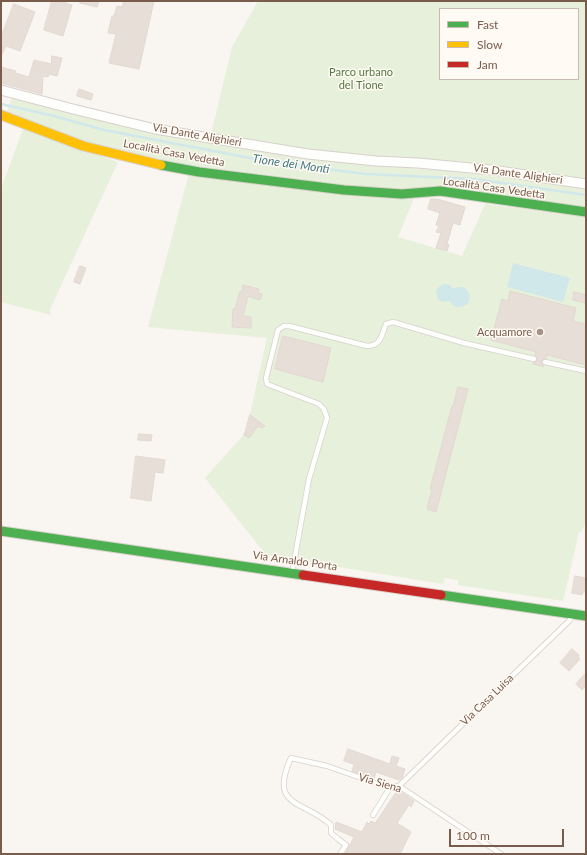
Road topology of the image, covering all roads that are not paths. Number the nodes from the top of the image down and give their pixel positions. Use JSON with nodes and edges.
{"nodes":[{"id":1,"x":1,"y":90,"type":"edge"},
{"id":2,"x":1,"y":115,"type":"edge"},
{"id":3,"x":586,"y":184,"type":"edge"},
{"id":4,"x":586,"y":212,"type":"edge"},
{"id":5,"x":534,"y":359,"type":"dead end"},
{"id":6,"x":545,"y":362,"type":"dead end"},
{"id":7,"x":586,"y":371,"type":"edge"},
{"id":8,"x":1,"y":531,"type":"edge"},
{"id":9,"x":292,"y":573,"type":"junction"},
{"id":10,"x":574,"y":614,"type":"junction"},
{"id":11,"x":586,"y":616,"type":"edge"},
{"id":12,"x":392,"y":786,"type":"junction"},
{"id":13,"x":400,"y":786,"type":"junction"},
{"id":14,"x":373,"y":815,"type":"dead end"},
{"id":15,"x":340,"y":854,"type":"edge"},
{"id":16,"x":501,"y":854,"type":"edge"}],
"edges":[{"from":1,"to":3,"type":"street","name":"Via Dante Alighieri"},
{"from":2,"to":4,"type":"street","name":"Località Casa Vedetta"},
{"from":5,"to":9,"type":"lane"},
{"from":6,"to":7,"type":"lane"},
{"from":8,"to":9,"type":"street","name":"Via Arnaldo Porta"},
{"from":9,"to":10,"type":"street","name":"Via Arnaldo Porta"},
{"from":10,"to":11,"type":"street","name":"Via Arnaldo Porta"},
{"from":10,"to":13,"type":"lane","name":"Via Casa Luisa"},
{"from":12,"to":13,"type":"lane","name":"Via Siena"},
{"from":12,"to":14,"type":"lane"},
{"from":12,"to":15,"type":"lane","name":"Via Siena"},
{"from":13,"to":16,"type":"lane","name":"Via Siena"}]}
